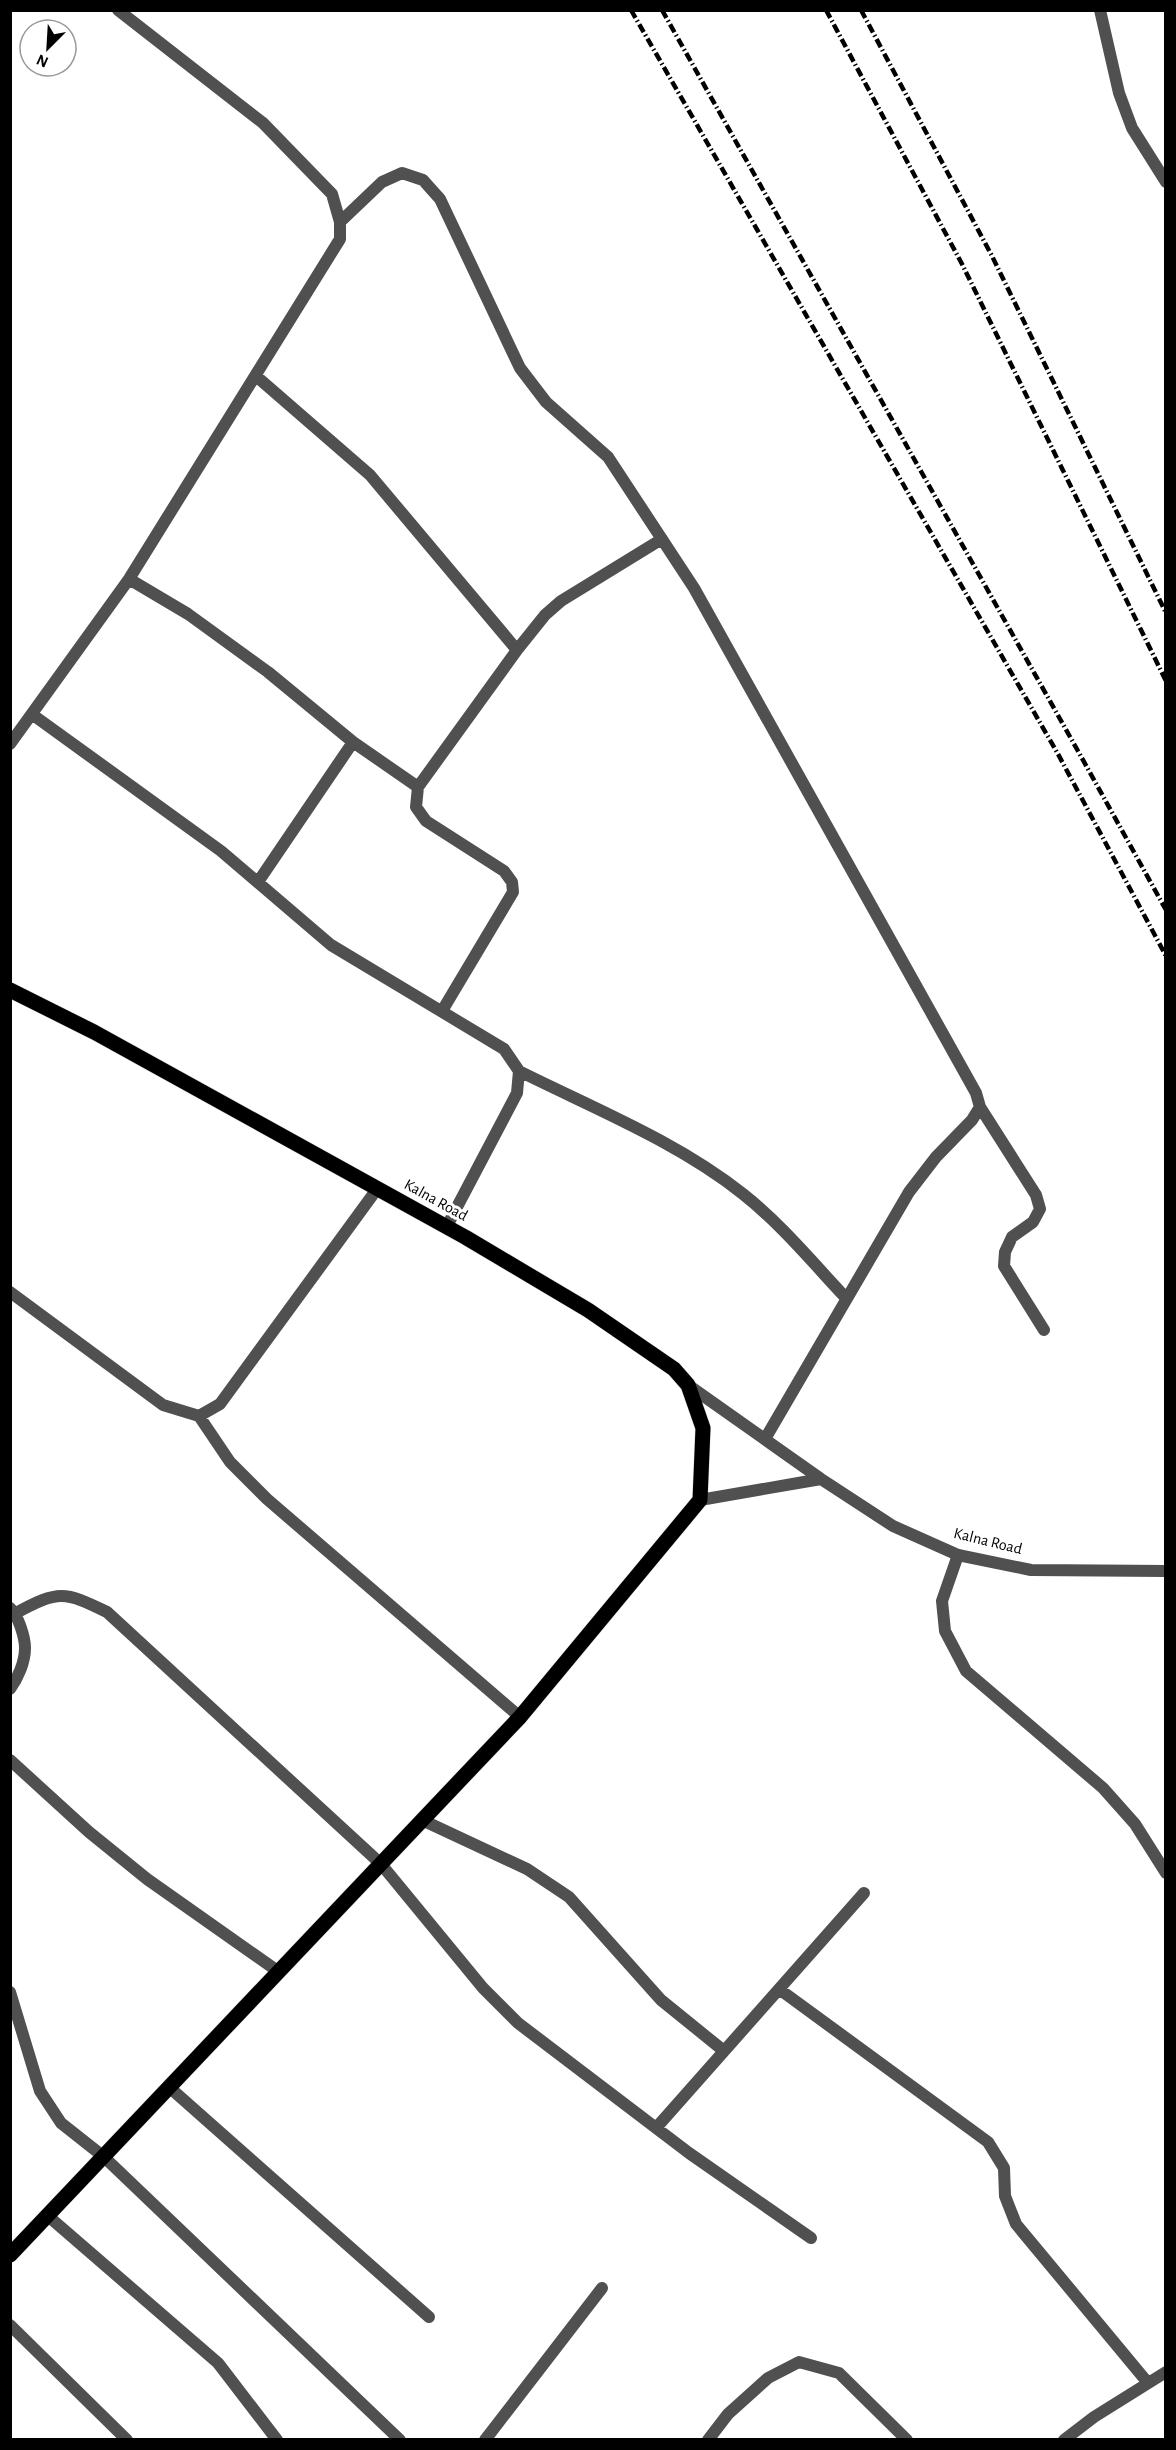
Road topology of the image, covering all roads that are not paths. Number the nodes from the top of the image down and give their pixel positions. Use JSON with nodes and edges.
{"nodes":[{"id":1,"x":118,"y":10,"type":"edge"},
{"id":2,"x":1100,"y":10,"type":"edge"},
{"id":3,"x":1166,"y":182,"type":"edge"},
{"id":4,"x":340,"y":222,"type":"junction"},
{"id":5,"x":256,"y":376,"type":"junction"},
{"id":6,"x":662,"y":539,"type":"junction"},
{"id":7,"x":129,"y":579,"type":"junction"},
{"id":8,"x":517,"y":650,"type":"junction"},
{"id":9,"x":33,"y":715,"type":"junction"},
{"id":10,"x":353,"y":742,"type":"junction"},
{"id":11,"x":10,"y":744,"type":"edge"},
{"id":12,"x":418,"y":787,"type":"junction"},
{"id":13,"x":258,"y":882,"type":"junction"},
{"id":14,"x":10,"y":990,"type":"edge"},
{"id":15,"x":442,"y":1011,"type":"junction"},
{"id":16,"x":519,"y":1071,"type":"junction"},
{"id":17,"x":980,"y":1107,"type":"junction"},
{"id":18,"x":377,"y":1189,"type":"junction"},
{"id":19,"x":447,"y":1226,"type":"junction"},
{"id":20,"x":10,"y":1292,"type":"edge"},
{"id":21,"x":846,"y":1298,"type":"junction"},
{"id":22,"x":1044,"y":1330,"type":"dead end"},
{"id":23,"x":688,"y":1385,"type":"junction"},
{"id":24,"x":199,"y":1416,"type":"junction"},
{"id":25,"x":765,"y":1440,"type":"junction"},
{"id":26,"x":821,"y":1479,"type":"junction"},
{"id":27,"x":700,"y":1500,"type":"junction"},
{"id":28,"x":958,"y":1555,"type":"junction"},
{"id":29,"x":1166,"y":1571,"type":"edge"},
{"id":30,"x":13,"y":1610,"type":"edge"},
{"id":31,"x":10,"y":1689,"type":"edge"},
{"id":32,"x":520,"y":1717,"type":"junction"},
{"id":33,"x":10,"y":1760,"type":"edge"},
{"id":34,"x":422,"y":1820,"type":"junction"},
{"id":35,"x":381,"y":1864,"type":"junction"},
{"id":36,"x":1166,"y":1873,"type":"edge"},
{"id":37,"x":864,"y":1893,"type":"dead end"},
{"id":38,"x":279,"y":1972,"type":"junction"},
{"id":39,"x":779,"y":1989,"type":"junction"},
{"id":40,"x":10,"y":1992,"type":"edge"},
{"id":41,"x":724,"y":2051,"type":"junction"},
{"id":42,"x":169,"y":2087,"type":"junction"},
{"id":43,"x":656,"y":2128,"type":"junction"},
{"id":44,"x":104,"y":2157,"type":"junction"},
{"id":45,"x":48,"y":2216,"type":"junction"},
{"id":46,"x":811,"y":2238,"type":"dead end"},
{"id":47,"x":10,"y":2255,"type":"edge"},
{"id":48,"x":602,"y":2288,"type":"dead end"},
{"id":49,"x":429,"y":2318,"type":"dead end"},
{"id":50,"x":10,"y":2325,"type":"edge"},
{"id":51,"x":1166,"y":2372,"type":"edge"},
{"id":52,"x":1148,"y":2383,"type":"junction"},
{"id":53,"x":127,"y":2439,"type":"edge"},
{"id":54,"x":277,"y":2439,"type":"edge"},
{"id":55,"x":400,"y":2439,"type":"edge"},
{"id":56,"x":485,"y":2439,"type":"edge"},
{"id":57,"x":708,"y":2439,"type":"edge"},
{"id":58,"x":907,"y":2439,"type":"edge"},
{"id":59,"x":1064,"y":2439,"type":"edge"}],
"edges":[{"from":1,"to":4,"type":"street"},
{"from":2,"to":3,"type":"street"},
{"from":4,"to":5,"type":"street"},
{"from":4,"to":6,"type":"street"},
{"from":5,"to":7,"type":"street"},
{"from":5,"to":8,"type":"street"},
{"from":6,"to":8,"type":"street"},
{"from":6,"to":17,"type":"street"},
{"from":7,"to":9,"type":"street"},
{"from":7,"to":10,"type":"street"},
{"from":8,"to":12,"type":"street"},
{"from":9,"to":11,"type":"street"},
{"from":9,"to":13,"type":"street"},
{"from":10,"to":12,"type":"street"},
{"from":10,"to":13,"type":"street"},
{"from":12,"to":15,"type":"street"},
{"from":13,"to":15,"type":"street"},
{"from":14,"to":18,"type":"main road","name":"Kalna Road"},
{"from":15,"to":16,"type":"street"},
{"from":16,"to":19,"type":"street"},
{"from":16,"to":21,"type":"street"},
{"from":17,"to":21,"type":"street"},
{"from":17,"to":22,"type":"street"},
{"from":18,"to":19,"type":"main road","name":"Kalna Road"},
{"from":18,"to":24,"type":"street"},
{"from":19,"to":23,"type":"main road","name":"Kalna Road"},
{"from":20,"to":24,"type":"street"},
{"from":21,"to":25,"type":"street"},
{"from":23,"to":25,"type":"street","name":"Kalna Road"},
{"from":23,"to":27,"type":"main road"},
{"from":24,"to":32,"type":"street"},
{"from":25,"to":26,"type":"street","name":"Kalna Road"},
{"from":26,"to":27,"type":"street"},
{"from":26,"to":28,"type":"street","name":"Kalna Road"},
{"from":27,"to":32,"type":"main road"},
{"from":28,"to":29,"type":"street","name":"Kalna Road"},
{"from":28,"to":36,"type":"street"},
{"from":30,"to":31,"type":"street"},
{"from":30,"to":35,"type":"street"},
{"from":32,"to":34,"type":"main road"},
{"from":33,"to":38,"type":"street"},
{"from":34,"to":35,"type":"main road"},
{"from":34,"to":41,"type":"street"},
{"from":35,"to":38,"type":"main road"},
{"from":35,"to":43,"type":"street"},
{"from":37,"to":39,"type":"street"},
{"from":38,"to":42,"type":"main road"},
{"from":39,"to":41,"type":"street"},
{"from":39,"to":52,"type":"street"},
{"from":40,"to":44,"type":"street"},
{"from":41,"to":43,"type":"street"},
{"from":42,"to":44,"type":"main road"},
{"from":42,"to":49,"type":"street"},
{"from":43,"to":46,"type":"street"},
{"from":44,"to":45,"type":"main road"},
{"from":44,"to":55,"type":"street"},
{"from":45,"to":47,"type":"main road"},
{"from":45,"to":54,"type":"street"},
{"from":48,"to":56,"type":"street"},
{"from":50,"to":53,"type":"street"},
{"from":51,"to":52,"type":"street"},
{"from":52,"to":59,"type":"street"},
{"from":57,"to":58,"type":"street"}]}
